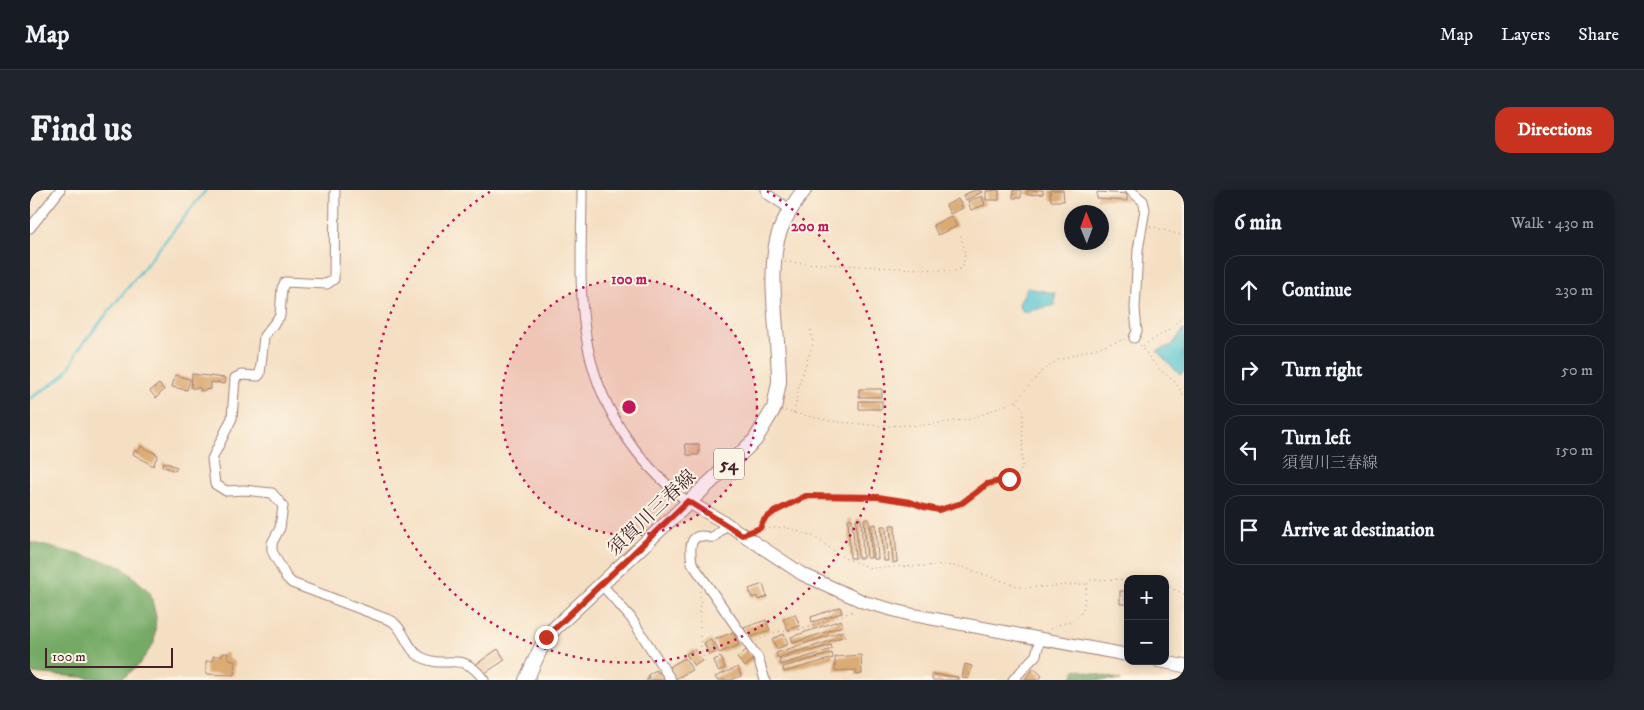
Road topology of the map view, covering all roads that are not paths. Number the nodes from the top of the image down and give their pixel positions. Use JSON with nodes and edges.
{"nodes":[{"id":1,"x":60,"y":190,"type":"edge"},
{"id":2,"x":336,"y":190,"type":"edge"},
{"id":3,"x":582,"y":190,"type":"edge"},
{"id":4,"x":766,"y":190,"type":"edge"},
{"id":5,"x":804,"y":190,"type":"edge"},
{"id":6,"x":1130,"y":190,"type":"edge"},
{"id":7,"x":790,"y":209,"type":"junction"},
{"id":8,"x":30,"y":228,"type":"edge"},
{"id":9,"x":1134,"y":338,"type":"road end"},
{"id":10,"x":688,"y":501,"type":"junction"},
{"id":11,"x":727,"y":524,"type":"junction"},
{"id":12,"x":602,"y":585,"type":"junction"},
{"id":13,"x":1040,"y":639,"type":"junction"},
{"id":14,"x":1124,"y":654,"type":"edge"},
{"id":15,"x":1169,"y":663,"type":"edge"},
{"id":16,"x":1184,"y":666,"type":"edge"},
{"id":17,"x":484,"y":680,"type":"edge"},
{"id":18,"x":526,"y":680,"type":"edge"},
{"id":19,"x":671,"y":680,"type":"edge"},
{"id":20,"x":765,"y":680,"type":"edge"},
{"id":21,"x":1013,"y":680,"type":"edge"}],
"edges":[{"from":1,"to":8,"type":"street"},
{"from":2,"to":17,"type":"street"},
{"from":3,"to":10,"type":"street"},
{"from":4,"to":7,"type":"street"},
{"from":5,"to":7,"type":"main road","name":"須賀川三春線","number":"54"},
{"from":6,"to":9,"type":"street"},
{"from":7,"to":10,"type":"main road","name":"須賀川三春線","number":"54"},
{"from":10,"to":11,"type":"street"},
{"from":10,"to":12,"type":"main road","name":"須賀川三春線","number":"54"},
{"from":11,"to":13,"type":"street"},
{"from":11,"to":20,"type":"street"},
{"from":12,"to":18,"type":"main road","name":"須賀川三春線","number":"54"},
{"from":12,"to":19,"type":"street"},
{"from":13,"to":14,"type":"street"},
{"from":13,"to":21,"type":"street"},
{"from":15,"to":16,"type":"street"}]}
